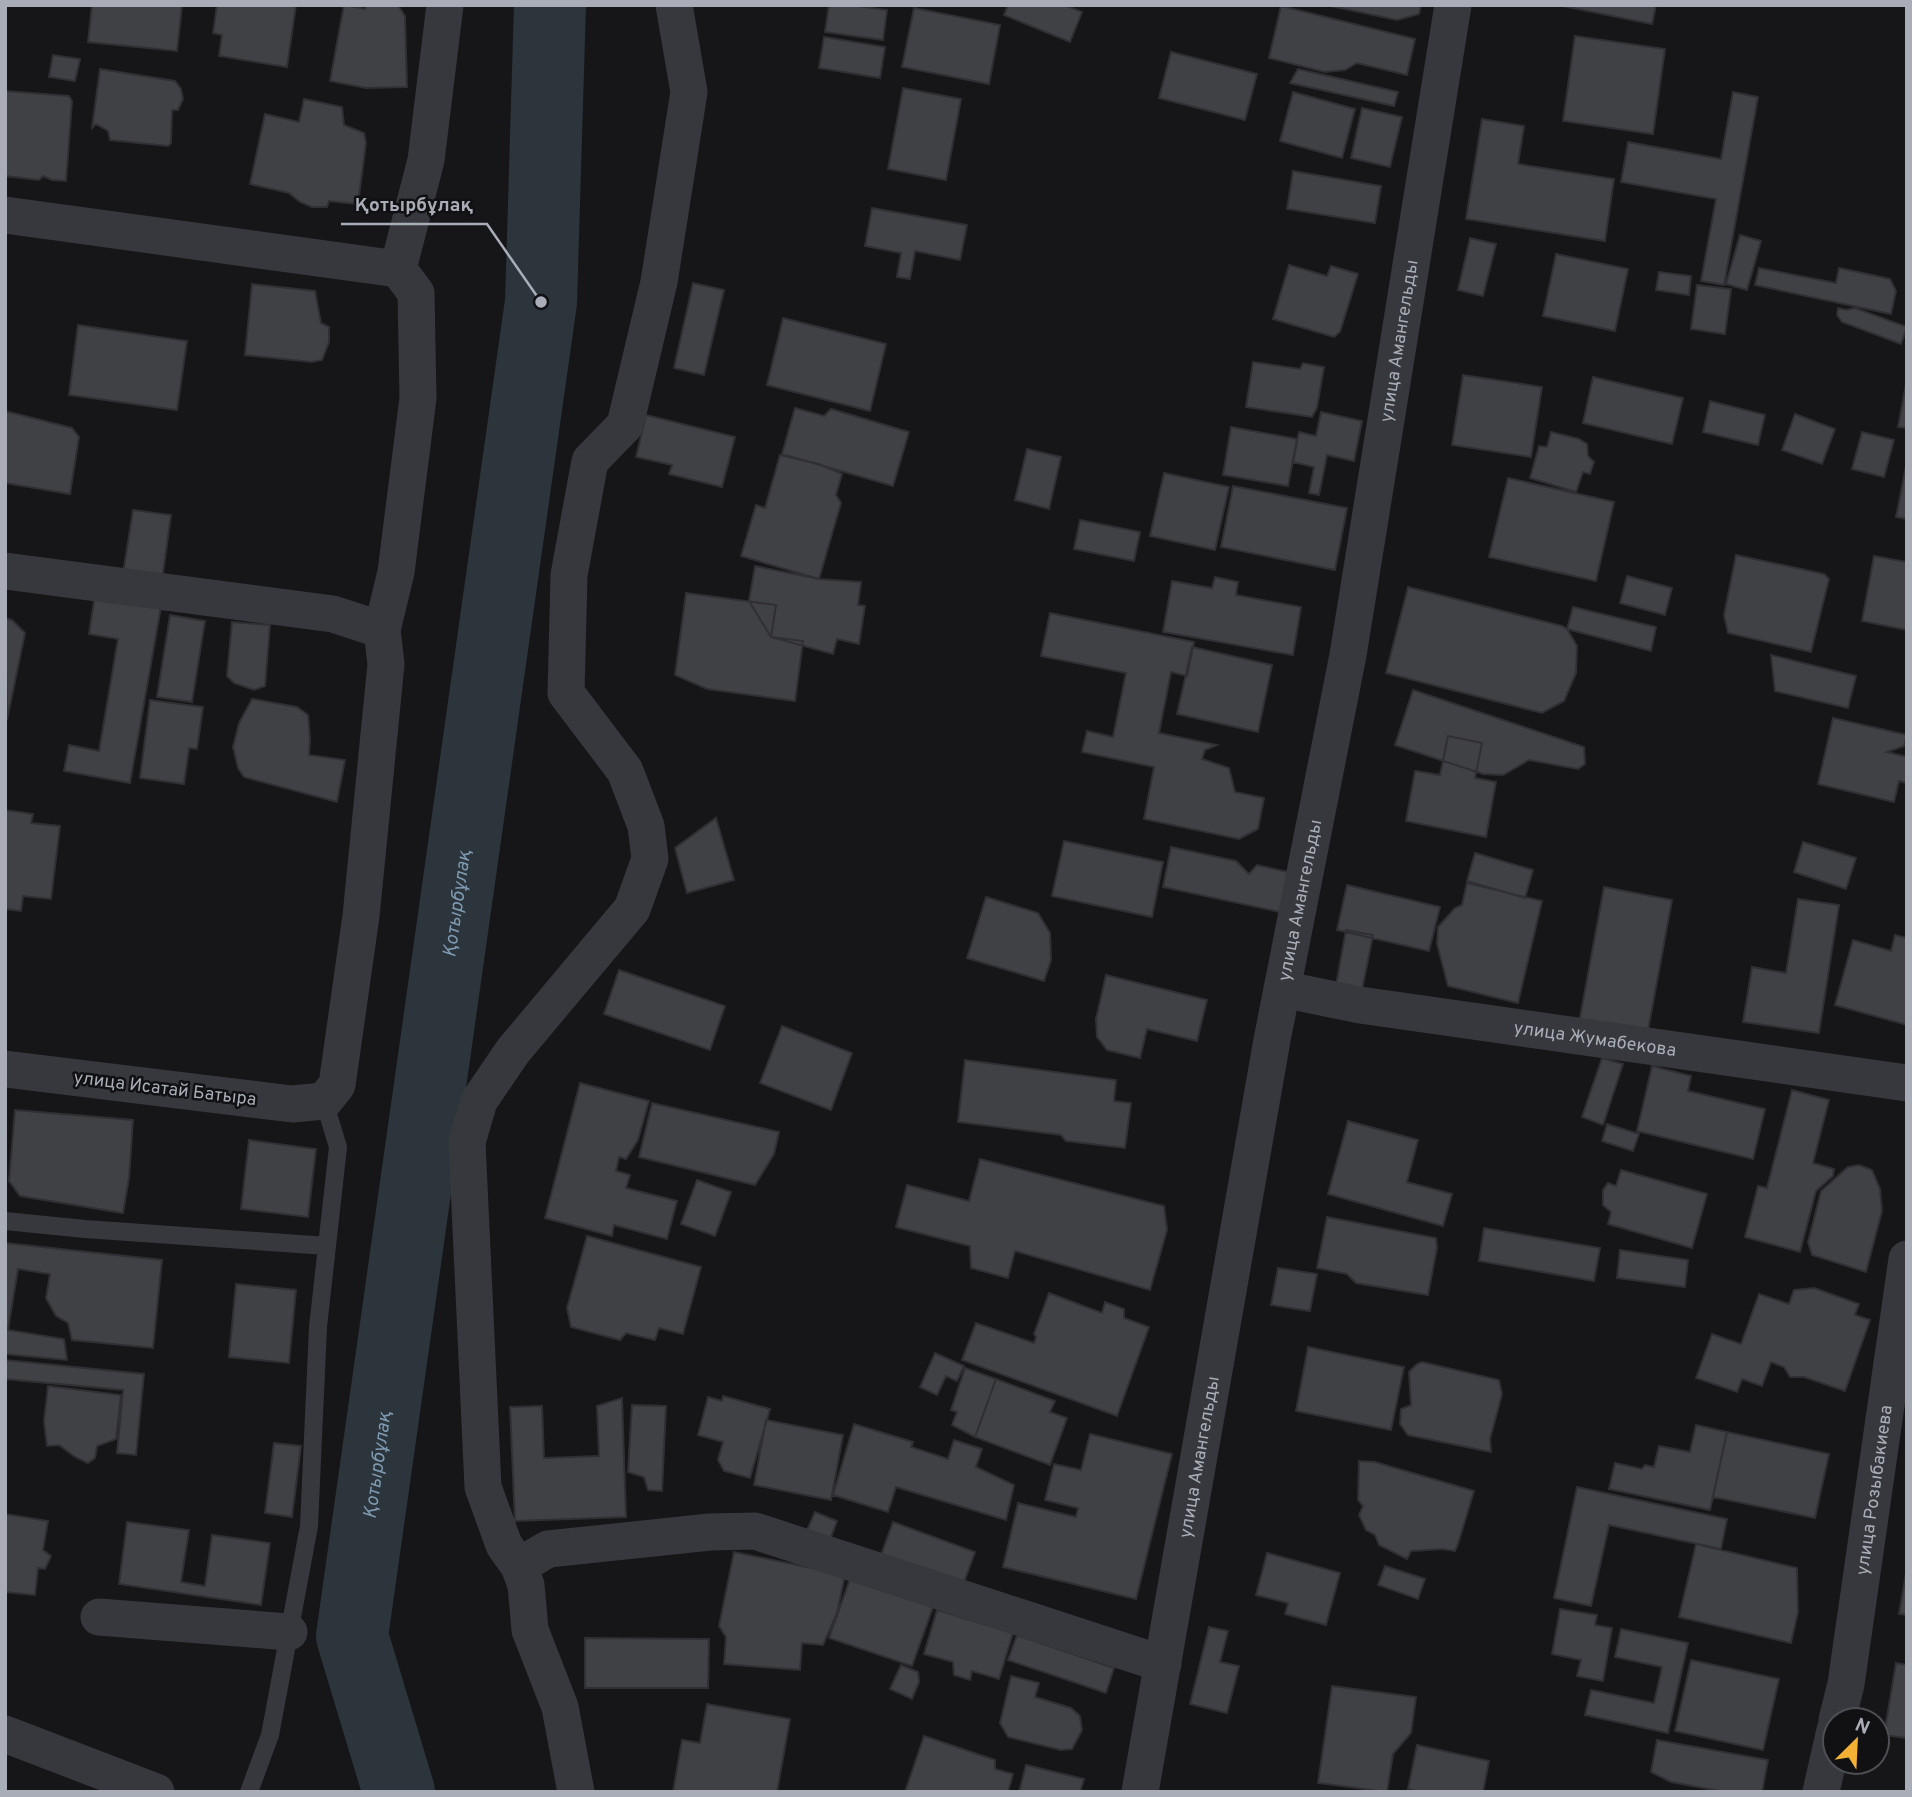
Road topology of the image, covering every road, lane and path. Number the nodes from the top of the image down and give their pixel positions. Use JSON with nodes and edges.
{"nodes":[{"id":1,"x":445,"y":5,"type":"edge"},
{"id":2,"x":674,"y":5,"type":"edge"},
{"id":3,"x":1453,"y":5,"type":"edge"},
{"id":4,"x":5,"y":215,"type":"edge"},
{"id":5,"x":398,"y":269,"type":"junction"},
{"id":6,"x":5,"y":571,"type":"edge"},
{"id":7,"x":382,"y":630,"type":"junction"},
{"id":8,"x":1282,"y":989,"type":"junction"},
{"id":9,"x":5,"y":1069,"type":"edge"},
{"id":10,"x":1907,"y":1083,"type":"edge"},
{"id":11,"x":324,"y":1101,"type":"junction"},
{"id":12,"x":5,"y":1221,"type":"edge"},
{"id":13,"x":327,"y":1246,"type":"junction"},
{"id":14,"x":1907,"y":1259,"type":"edge"},
{"id":15,"x":519,"y":1566,"type":"junction"},
{"id":16,"x":99,"y":1617,"type":"dead end"},
{"id":17,"x":289,"y":1632,"type":"junction"},
{"id":18,"x":1163,"y":1664,"type":"junction"},
{"id":19,"x":1840,"y":1706,"type":"edge"},
{"id":20,"x":5,"y":1734,"type":"edge"},
{"id":21,"x":156,"y":1792,"type":"edge"},
{"id":22,"x":249,"y":1792,"type":"edge"},
{"id":23,"x":576,"y":1792,"type":"edge"},
{"id":24,"x":1140,"y":1792,"type":"edge"}],
"edges":[{"from":1,"to":5,"type":"street"},
{"from":2,"to":15,"type":"street"},
{"from":3,"to":8,"type":"street","name":"улица Амангельды"},
{"from":4,"to":5,"type":"street"},
{"from":5,"to":7,"type":"street"},
{"from":6,"to":7,"type":"street"},
{"from":7,"to":11,"type":"street"},
{"from":8,"to":10,"type":"street","name":"улица Жумабекова"},
{"from":8,"to":18,"type":"street","name":"улица Амангельды"},
{"from":9,"to":11,"type":"street","name":"улица Исатай Батыра"},
{"from":11,"to":13,"type":"lane"},
{"from":12,"to":13,"type":"lane"},
{"from":13,"to":17,"type":"lane"},
{"from":14,"to":19,"type":"street","name":"улица Розыбакиева"},
{"from":15,"to":18,"type":"street"},
{"from":15,"to":23,"type":"street"},
{"from":16,"to":17,"type":"street"},
{"from":17,"to":22,"type":"lane"},
{"from":18,"to":24,"type":"street","name":"улица Амангельды"},
{"from":20,"to":21,"type":"street"}]}
